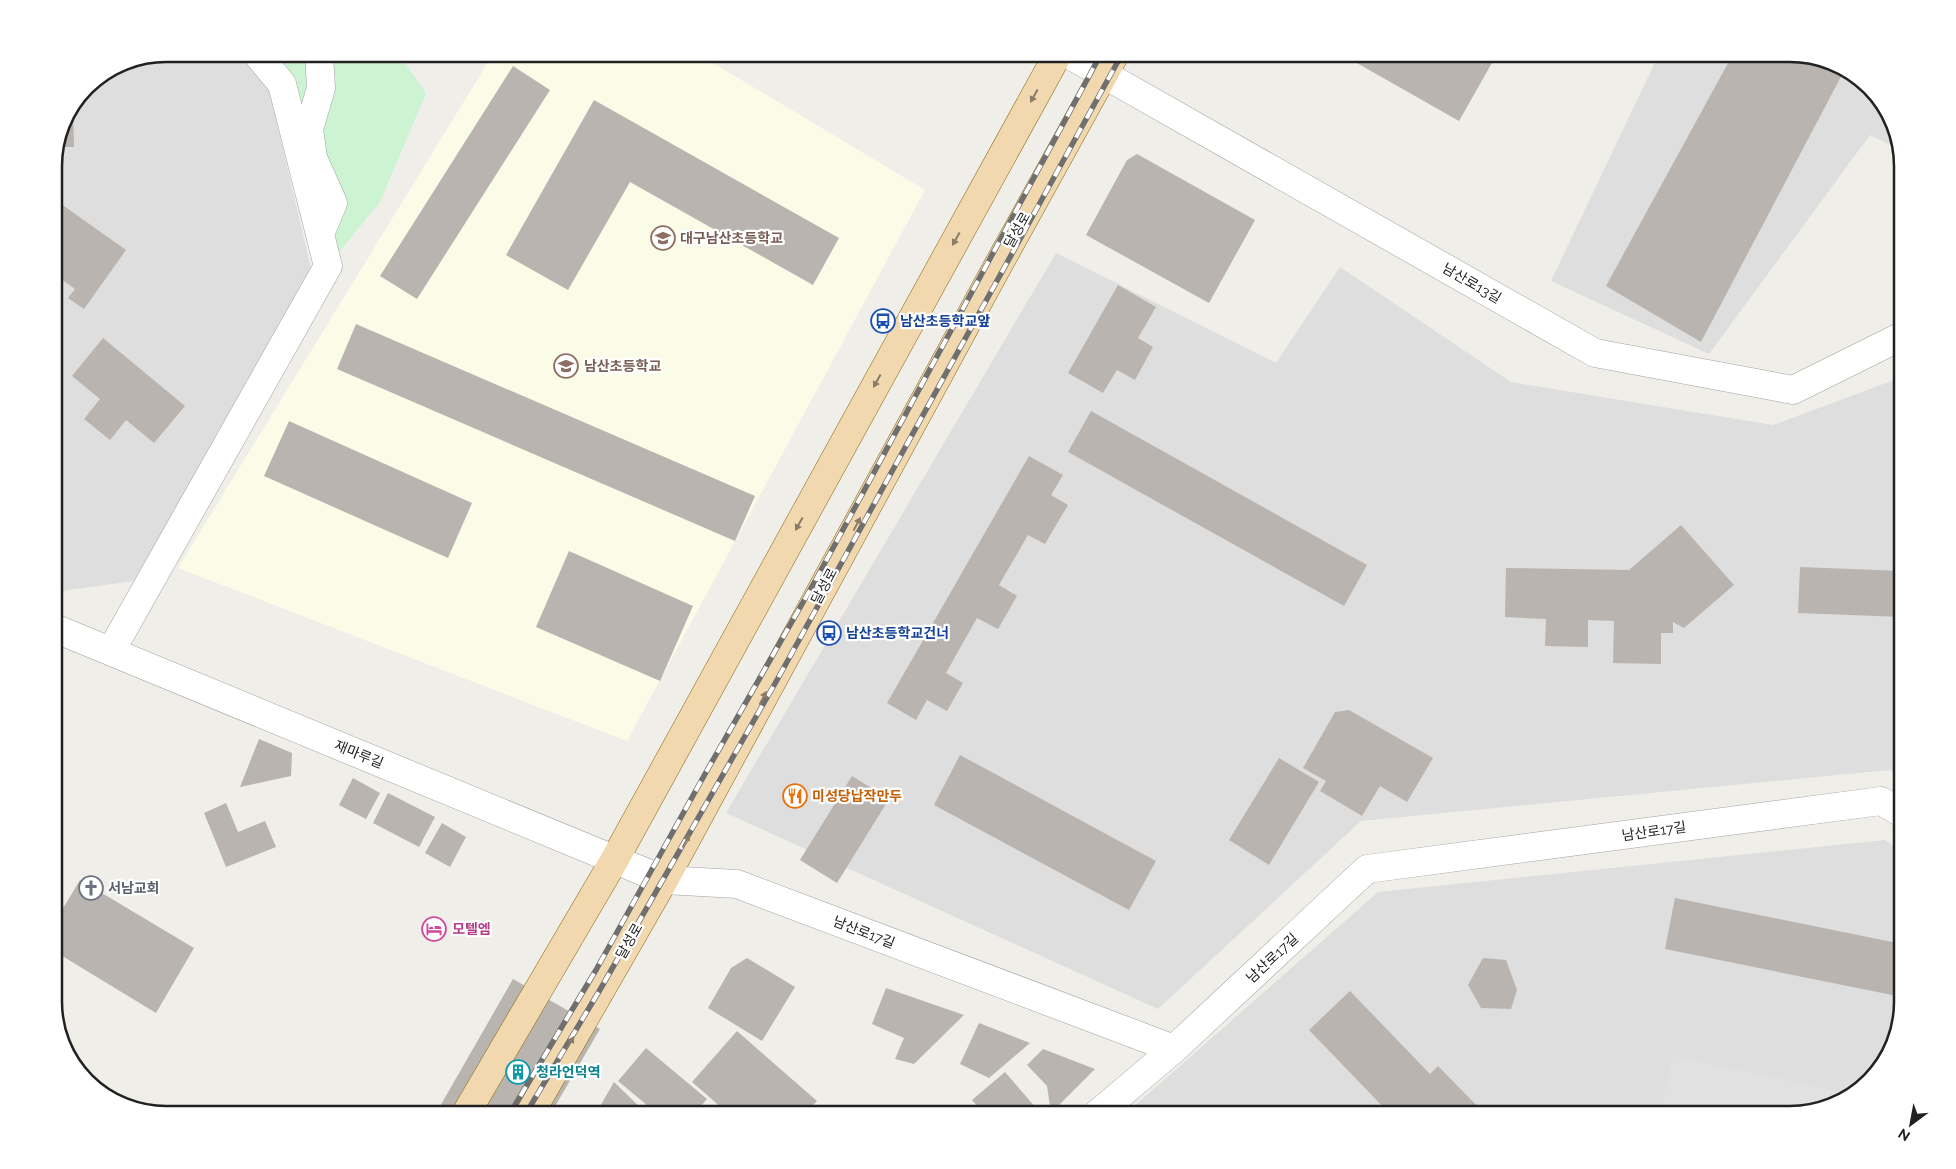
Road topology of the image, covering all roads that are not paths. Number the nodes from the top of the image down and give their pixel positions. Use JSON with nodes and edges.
{"nodes":[{"id":1,"x":264,"y":62,"type":"edge"},
{"id":2,"x":320,"y":62,"type":"edge"},
{"id":3,"x":1054,"y":62,"type":"edge"},
{"id":4,"x":1109,"y":64,"type":"edge"},
{"id":5,"x":305,"y":144,"type":"junction"},
{"id":6,"x":1893,"y":340,"type":"edge"},
{"id":7,"x":63,"y":632,"type":"edge"},
{"id":8,"x":111,"y":651,"type":"junction"},
{"id":9,"x":1894,"y":808,"type":"edge"},
{"id":10,"x":615,"y":859,"type":"junction"},
{"id":11,"x":664,"y":880,"type":"junction"},
{"id":12,"x":1174,"y":1049,"type":"junction"},
{"id":13,"x":470,"y":1106,"type":"edge"},
{"id":14,"x":534,"y":1106,"type":"edge"},
{"id":15,"x":1107,"y":1106,"type":"edge"}],
"edges":[{"from":1,"to":5,"type":"street"},
{"from":2,"to":5,"type":"street"},
{"from":3,"to":10,"type":"main road","one_way":true},
{"from":4,"to":6,"type":"street","name":"남산로13길"},
{"from":11,"to":4,"type":"main road","name":"달성로","one_way":true},
{"from":5,"to":8,"type":"street"},
{"from":7,"to":8,"type":"street","name":"재마루길"},
{"from":8,"to":10,"type":"street","name":"재마루길"},
{"from":9,"to":12,"type":"street","name":"남산로17길"},
{"from":10,"to":11,"type":"street","name":"재마루길"},
{"from":10,"to":13,"type":"main road"},
{"from":11,"to":12,"type":"street","name":"남산로17길"},
{"from":14,"to":11,"type":"main road","name":"달성로","one_way":true},
{"from":12,"to":15,"type":"street"}]}
